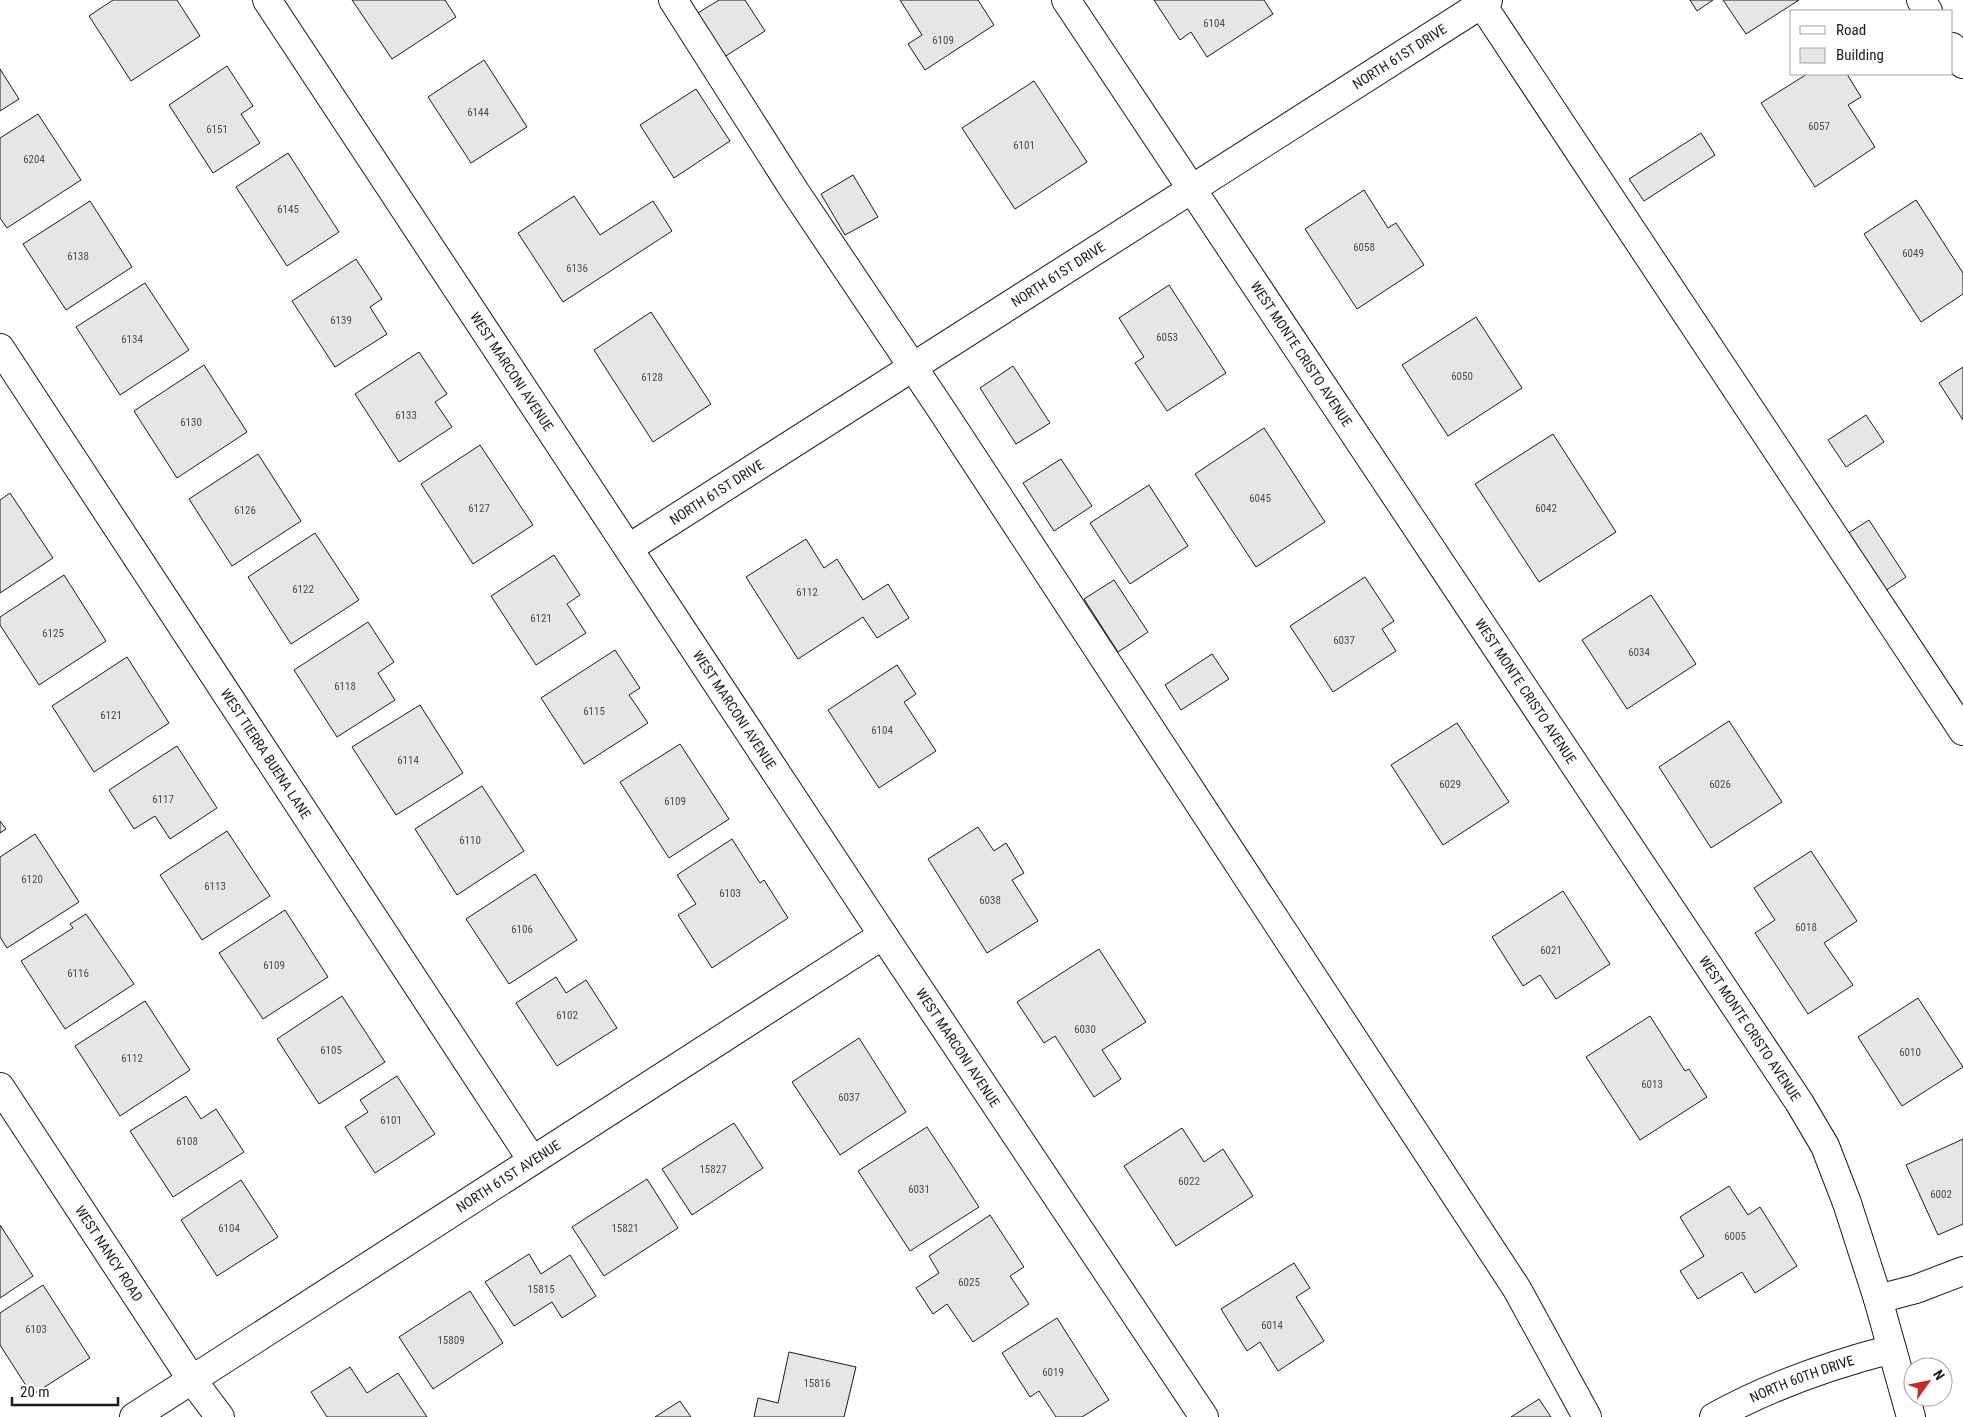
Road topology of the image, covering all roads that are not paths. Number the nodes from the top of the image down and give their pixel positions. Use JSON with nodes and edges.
{"nodes":[{"id":1,"x":268,"y":0,"type":"edge"},
{"id":2,"x":673,"y":0,"type":"edge"},
{"id":3,"x":1066,"y":0,"type":"edge"},
{"id":4,"x":1483,"y":1,"type":"edge"},
{"id":5,"x":1953,"y":49,"type":"edge"},
{"id":6,"x":1963,"y":64,"type":"edge"},
{"id":7,"x":1191,"y":190,"type":"junction"},
{"id":8,"x":0,"y":348,"type":"edge"},
{"id":9,"x":913,"y":367,"type":"junction"},
{"id":10,"x":628,"y":548,"type":"junction"},
{"id":11,"x":1963,"y":731,"type":"edge"},
{"id":12,"x":883,"y":934,"type":"junction"},
{"id":13,"x":0,"y":1087,"type":"edge"},
{"id":14,"x":532,"y":1160,"type":"junction"},
{"id":15,"x":1963,"y":1272,"type":"edge"},
{"id":16,"x":1878,"y":1299,"type":"junction"},
{"id":17,"x":1892,"y":1349,"type":"junction"},
{"id":18,"x":192,"y":1380,"type":"junction"},
{"id":19,"x":134,"y":1417,"type":"edge"},
{"id":20,"x":220,"y":1417,"type":"edge"},
{"id":21,"x":1204,"y":1417,"type":"edge"},
{"id":22,"x":1587,"y":1417,"type":"edge"},
{"id":23,"x":1714,"y":1417,"type":"edge"},
{"id":24,"x":1911,"y":1417,"type":"edge"}],
"edges":[{"from":1,"to":10,"type":"street","name":"WEST MARCONI AVENUE"},
{"from":2,"to":9,"type":"street"},
{"from":3,"to":7,"type":"street","name":"WEST MONTE CRISTO AVENUE"},
{"from":4,"to":7,"type":"street","name":"NORTH 61ST DRIVE"},
{"from":4,"to":11,"type":"street"},
{"from":5,"to":6,"type":"street"},
{"from":7,"to":9,"type":"street","name":"NORTH 61ST DRIVE"},
{"from":7,"to":16,"type":"street","name":"WEST MONTE CRISTO AVENUE"},
{"from":8,"to":14,"type":"street","name":"WEST TIERRA BUENA LANE"},
{"from":9,"to":10,"type":"street","name":"NORTH 61ST DRIVE"},
{"from":9,"to":22,"type":"street"},
{"from":10,"to":12,"type":"street","name":"WEST MARCONI AVENUE"},
{"from":12,"to":14,"type":"street","name":"NORTH 61ST AVENUE"},
{"from":12,"to":21,"type":"street","name":"WEST MARCONI AVENUE"},
{"from":13,"to":18,"type":"street","name":"WEST NANCY ROAD"},
{"from":14,"to":18,"type":"street","name":"NORTH 61ST AVENUE"},
{"from":15,"to":16,"type":"street"},
{"from":16,"to":17,"type":"street","name":"WEST MONTE CRISTO AVENUE"},
{"from":17,"to":23,"type":"street","name":"NORTH 60TH DRIVE"},
{"from":17,"to":24,"type":"street","name":"WEST MONTE CRISTO AVENUE"},
{"from":18,"to":19,"type":"street","name":"NORTH 61ST AVENUE"},
{"from":18,"to":20,"type":"street","name":"WEST NANCY ROAD"}]}
